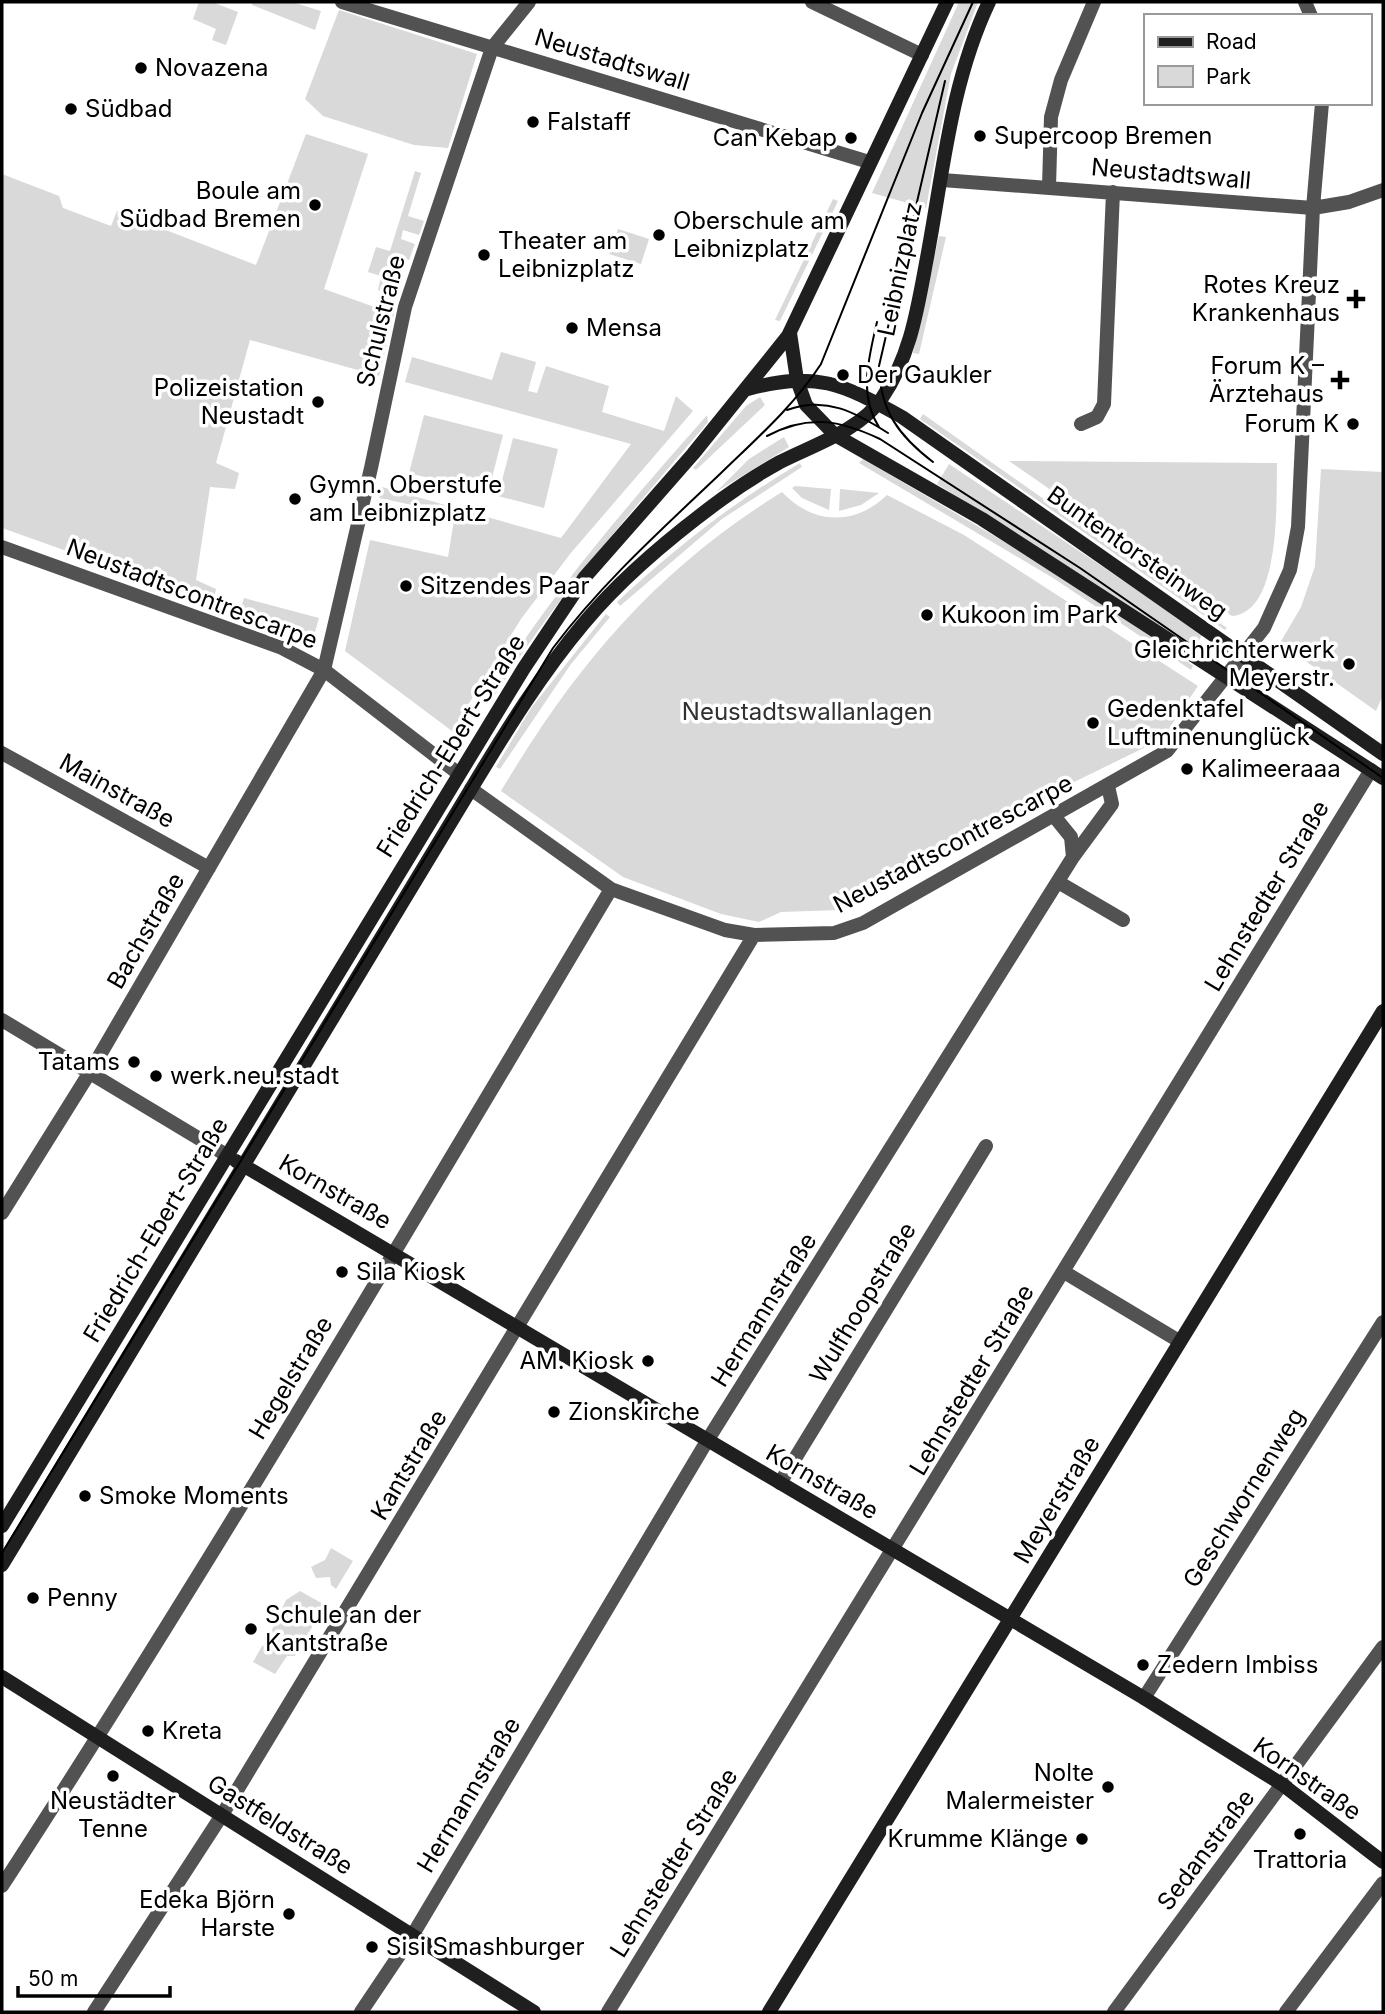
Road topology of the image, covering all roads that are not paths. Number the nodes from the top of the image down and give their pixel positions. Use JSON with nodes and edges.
{"nodes":[{"id":1,"x":342,"y":2,"type":"edge"},
{"id":2,"x":528,"y":2,"type":"edge"},
{"id":3,"x":812,"y":2,"type":"edge"},
{"id":4,"x":947,"y":2,"type":"edge"},
{"id":5,"x":989,"y":2,"type":"edge"},
{"id":6,"x":1094,"y":2,"type":"edge"},
{"id":7,"x":492,"y":48,"type":"junction"},
{"id":8,"x":922,"y":55,"type":"junction"},
{"id":9,"x":1322,"y":105,"type":"edge"},
{"id":10,"x":869,"y":162,"type":"junction"},
{"id":11,"x":942,"y":180,"type":"junction"},
{"id":12,"x":1049,"y":187,"type":"junction"},
{"id":13,"x":1383,"y":190,"type":"edge"},
{"id":14,"x":1113,"y":192,"type":"junction"},
{"id":15,"x":1313,"y":208,"type":"junction"},
{"id":16,"x":790,"y":333,"type":"junction"},
{"id":17,"x":797,"y":380,"type":"junction"},
{"id":18,"x":748,"y":389,"type":"junction"},
{"id":19,"x":878,"y":403,"type":"junction"},
{"id":20,"x":1082,"y":425,"type":"dead end"},
{"id":21,"x":835,"y":435,"type":"junction"},
{"id":22,"x":2,"y":547,"type":"edge"},
{"id":23,"x":1236,"y":667,"type":"junction"},
{"id":24,"x":324,"y":670,"type":"junction"},
{"id":25,"x":2,"y":753,"type":"edge"},
{"id":26,"x":1383,"y":754,"type":"edge"},
{"id":27,"x":459,"y":774,"type":"junction"},
{"id":28,"x":1377,"y":774,"type":"edge"},
{"id":29,"x":1108,"y":786,"type":"junction"},
{"id":30,"x":471,"y":789,"type":"junction"},
{"id":31,"x":1054,"y":816,"type":"junction"},
{"id":32,"x":1073,"y":857,"type":"junction"},
{"id":33,"x":209,"y":868,"type":"junction"},
{"id":34,"x":1058,"y":882,"type":"junction"},
{"id":35,"x":611,"y":889,"type":"junction"},
{"id":36,"x":1123,"y":920,"type":"dead end"},
{"id":37,"x":754,"y":935,"type":"junction"},
{"id":38,"x":1383,"y":1011,"type":"edge"},
{"id":39,"x":2,"y":1020,"type":"edge"},
{"id":40,"x":90,"y":1072,"type":"junction"},
{"id":41,"x":986,"y":1146,"type":"dead end"},
{"id":42,"x":228,"y":1156,"type":"junction"},
{"id":43,"x":243,"y":1165,"type":"junction"},
{"id":44,"x":2,"y":1213,"type":"edge"},
{"id":45,"x":394,"y":1253,"type":"junction"},
{"id":46,"x":1065,"y":1272,"type":"junction"},
{"id":47,"x":1383,"y":1322,"type":"edge"},
{"id":48,"x":520,"y":1327,"type":"junction"},
{"id":49,"x":1179,"y":1341,"type":"junction"},
{"id":50,"x":708,"y":1441,"type":"junction"},
{"id":51,"x":780,"y":1483,"type":"junction"},
{"id":52,"x":2,"y":1526,"type":"edge"},
{"id":53,"x":894,"y":1550,"type":"junction"},
{"id":54,"x":2,"y":1565,"type":"edge"},
{"id":55,"x":1013,"y":1619,"type":"junction"},
{"id":56,"x":1383,"y":1647,"type":"edge"},
{"id":57,"x":2,"y":1677,"type":"edge"},
{"id":58,"x":1144,"y":1698,"type":"junction"},
{"id":59,"x":98,"y":1738,"type":"junction"},
{"id":60,"x":1283,"y":1785,"type":"junction"},
{"id":61,"x":222,"y":1815,"type":"junction"},
{"id":62,"x":1383,"y":1862,"type":"edge"},
{"id":63,"x":1383,"y":1883,"type":"edge"},
{"id":64,"x":2,"y":1886,"type":"edge"},
{"id":65,"x":412,"y":1936,"type":"junction"},
{"id":66,"x":94,"y":2012,"type":"edge"},
{"id":67,"x":361,"y":2012,"type":"edge"},
{"id":68,"x":534,"y":2012,"type":"edge"},
{"id":69,"x":608,"y":2012,"type":"edge"},
{"id":70,"x":769,"y":2012,"type":"edge"},
{"id":71,"x":1114,"y":2012,"type":"edge"},
{"id":72,"x":1286,"y":2012,"type":"edge"}],
"edges":[{"from":1,"to":7,"type":"street","name":"Neustadtswall"},
{"from":2,"to":7,"type":"street","name":"Schulstraße"},
{"from":3,"to":8,"type":"street"},
{"from":4,"to":8,"type":"street","name":"Friedrich-Ebert-Straße"},
{"from":5,"to":11,"type":"street"},
{"from":6,"to":12,"type":"street"},
{"from":7,"to":10,"type":"street","name":"Neustadtswall"},
{"from":7,"to":24,"type":"street","name":"Schulstraße"},
{"from":8,"to":10,"type":"street","name":"Friedrich-Ebert-Straße"},
{"from":9,"to":15,"type":"street","name":"Neustadtscontrescarpe"},
{"from":10,"to":16,"type":"street","name":"Friedrich-Ebert-Straße"},
{"from":11,"to":12,"type":"street","name":"Neustadtswall"},
{"from":11,"to":19,"type":"street","name":"Leibnizplatz"},
{"from":12,"to":14,"type":"street","name":"Neustadtswall"},
{"from":13,"to":15,"type":"street","name":"Neustadtswall"},
{"from":14,"to":15,"type":"street","name":"Neustadtswall"},
{"from":14,"to":20,"type":"street"},
{"from":15,"to":23,"type":"street","name":"Neustadtscontrescarpe"},
{"from":16,"to":17,"type":"street"},
{"from":16,"to":18,"type":"street","name":"Friedrich-Ebert-Straße"},
{"from":17,"to":18,"type":"street"},
{"from":17,"to":19,"type":"street"},
{"from":17,"to":21,"type":"street"},
{"from":18,"to":27,"type":"street","name":"Friedrich-Ebert-Straße"},
{"from":19,"to":21,"type":"street","name":"Leibnizplatz"},
{"from":19,"to":23,"type":"street","name":"Buntentorsteinweg"},
{"from":21,"to":23,"type":"street","name":"Buntentorsteinweg"},
{"from":21,"to":30,"type":"street","name":"Friedrich-Ebert-Straße"},
{"from":22,"to":24,"type":"street","name":"Neustadtscontrescarpe"},
{"from":23,"to":26,"type":"street","name":"Buntentorsteinweg"},
{"from":23,"to":28,"type":"street","name":"Buntentorsteinweg"},
{"from":23,"to":29,"type":"street","name":"Neustadtscontrescarpe"},
{"from":24,"to":27,"type":"street","name":"Neustadtscontrescarpe"},
{"from":24,"to":33,"type":"street","name":"Bachstraße"},
{"from":25,"to":33,"type":"street","name":"Mainstraße"},
{"from":27,"to":42,"type":"street","name":"Friedrich-Ebert-Straße"},
{"from":28,"to":46,"type":"street","name":"Lehnstedter Straße"},
{"from":29,"to":31,"type":"street","name":"Neustadtscontrescarpe"},
{"from":29,"to":32,"type":"street","name":"Hermannstraße"},
{"from":30,"to":35,"type":"street","name":"Neustadtscontrescarpe"},
{"from":30,"to":43,"type":"street","name":"Friedrich-Ebert-Straße"},
{"from":31,"to":32,"type":"street"},
{"from":31,"to":37,"type":"street","name":"Neustadtscontrescarpe"},
{"from":32,"to":34,"type":"street","name":"Hermannstraße"},
{"from":33,"to":40,"type":"street","name":"Bachstraße"},
{"from":34,"to":36,"type":"street"},
{"from":34,"to":50,"type":"street","name":"Hermannstraße"},
{"from":35,"to":37,"type":"street","name":"Neustadtscontrescarpe"},
{"from":35,"to":45,"type":"street","name":"Hegelstraße"},
{"from":37,"to":48,"type":"street","name":"Kantstraße"},
{"from":38,"to":49,"type":"street","name":"Meyerstraße"},
{"from":39,"to":40,"type":"street"},
{"from":40,"to":42,"type":"street"},
{"from":40,"to":44,"type":"street","name":"Bachstraße"},
{"from":41,"to":51,"type":"street","name":"Wulfhoopstraße"},
{"from":42,"to":43,"type":"street","name":"Kornstraße"},
{"from":42,"to":52,"type":"street","name":"Friedrich-Ebert-Straße"},
{"from":43,"to":45,"type":"street","name":"Kornstraße"},
{"from":43,"to":54,"type":"street","name":"Friedrich-Ebert-Straße"},
{"from":45,"to":48,"type":"street","name":"Kornstraße"},
{"from":45,"to":59,"type":"street","name":"Hegelstraße"},
{"from":46,"to":49,"type":"street"},
{"from":46,"to":53,"type":"street","name":"Lehnstedter Straße"},
{"from":47,"to":58,"type":"street","name":"Geschwornenweg"},
{"from":48,"to":50,"type":"street","name":"Kornstraße"},
{"from":48,"to":61,"type":"street","name":"Kantstraße"},
{"from":49,"to":55,"type":"street","name":"Meyerstraße"},
{"from":50,"to":51,"type":"street","name":"Kornstraße"},
{"from":50,"to":65,"type":"street","name":"Hermannstraße"},
{"from":51,"to":53,"type":"street","name":"Kornstraße"},
{"from":53,"to":55,"type":"street","name":"Kornstraße"},
{"from":53,"to":69,"type":"street","name":"Lehnstedter Straße"},
{"from":55,"to":58,"type":"street","name":"Kornstraße"},
{"from":55,"to":70,"type":"street","name":"Meyerstraße"},
{"from":56,"to":60,"type":"street","name":"Sedanstraße"},
{"from":57,"to":59,"type":"street","name":"Gastfeldstraße"},
{"from":58,"to":60,"type":"street","name":"Kornstraße"},
{"from":59,"to":61,"type":"street","name":"Gastfeldstraße"},
{"from":59,"to":64,"type":"street","name":"Hegelstraße"},
{"from":60,"to":62,"type":"street","name":"Kornstraße"},
{"from":60,"to":71,"type":"street","name":"Sedanstraße"},
{"from":61,"to":65,"type":"street","name":"Gastfeldstraße"},
{"from":61,"to":66,"type":"street","name":"Kantstraße"},
{"from":63,"to":72,"type":"street"},
{"from":65,"to":67,"type":"street","name":"Hermannstraße"},
{"from":65,"to":68,"type":"street","name":"Gastfeldstraße"}]}
